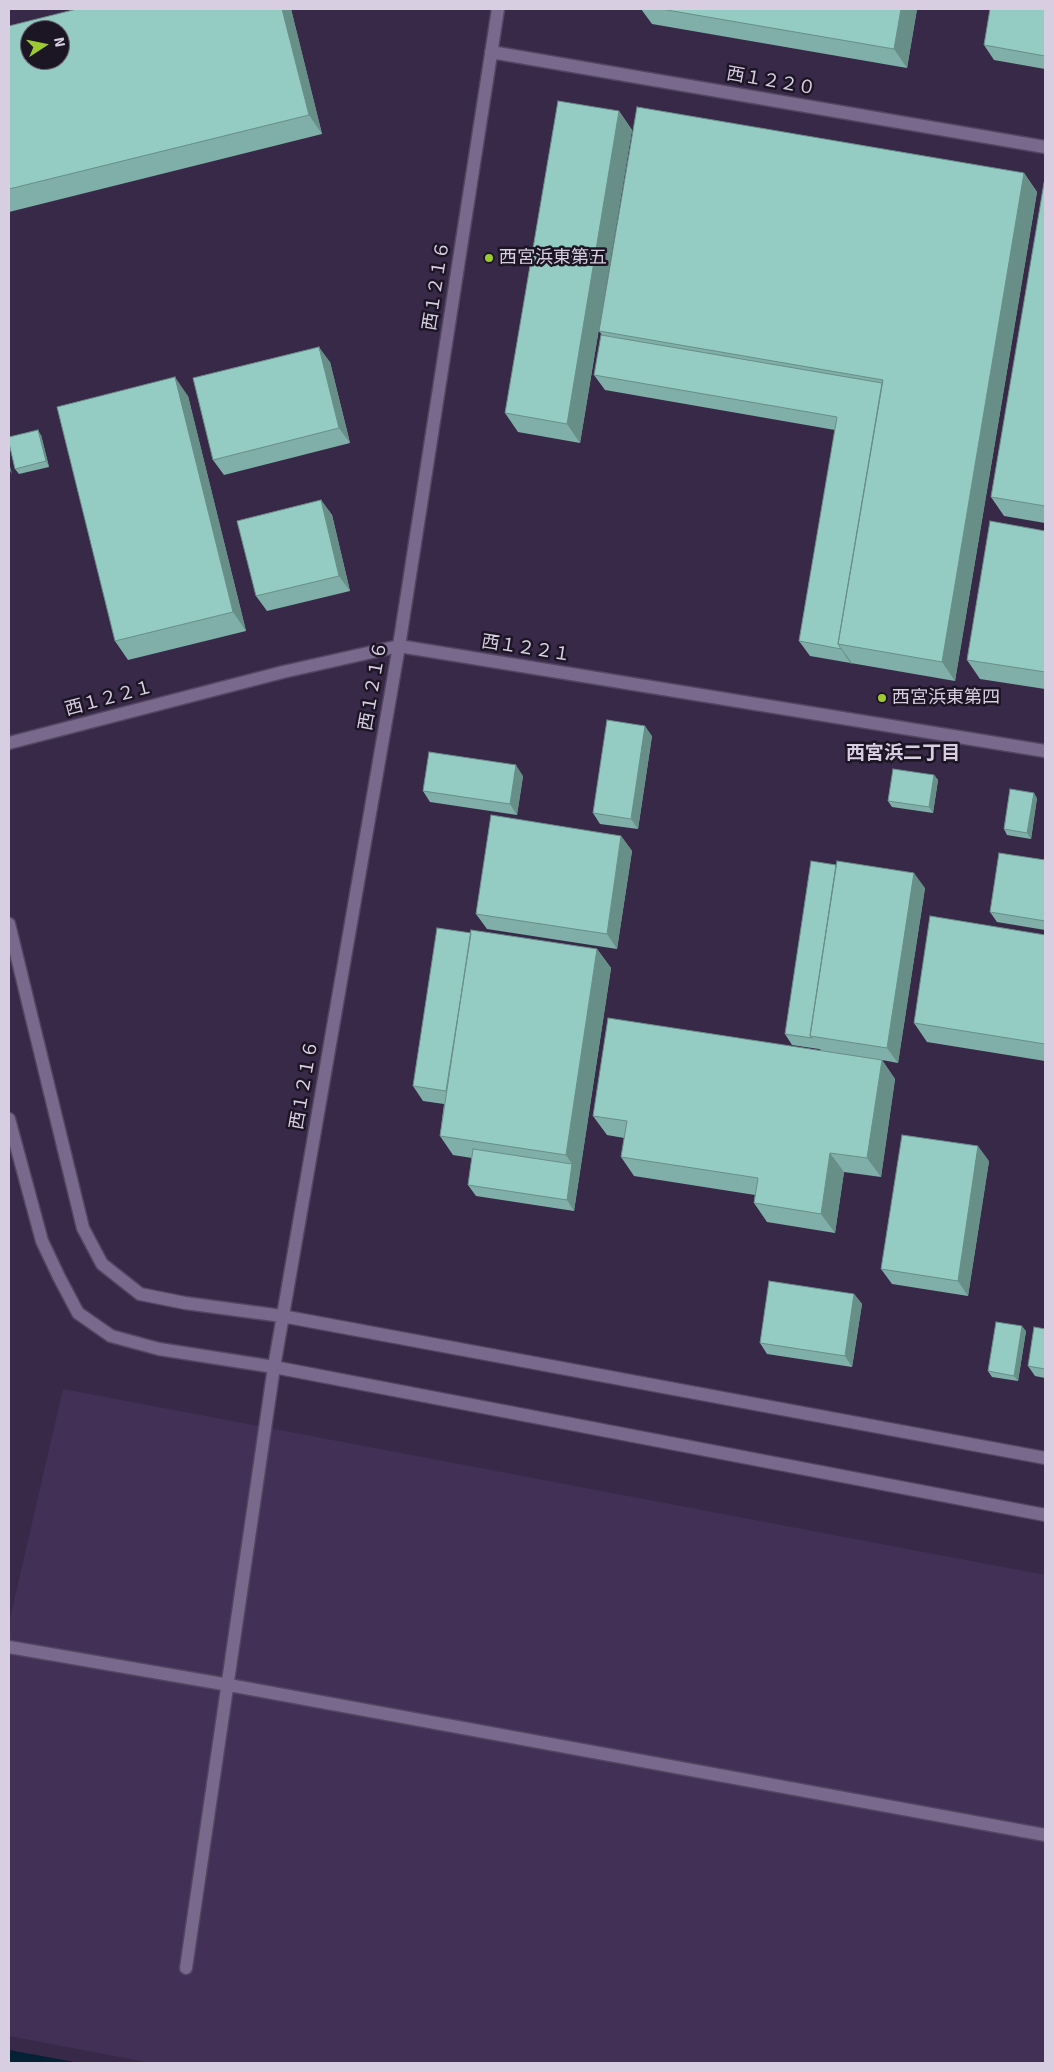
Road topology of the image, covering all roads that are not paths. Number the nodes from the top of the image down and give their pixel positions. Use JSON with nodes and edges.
{"nodes":[{"id":1,"x":498,"y":9,"type":"edge"},
{"id":2,"x":491,"y":52,"type":"junction"},
{"id":3,"x":1045,"y":147,"type":"edge"},
{"id":4,"x":399,"y":646,"type":"junction"},
{"id":5,"x":9,"y":743,"type":"edge"},
{"id":6,"x":1045,"y":751,"type":"edge"},
{"id":7,"x":9,"y":924,"type":"edge"},
{"id":8,"x":9,"y":1119,"type":"edge"},
{"id":9,"x":282,"y":1316,"type":"junction"},
{"id":10,"x":274,"y":1367,"type":"junction"},
{"id":11,"x":1045,"y":1458,"type":"edge"},
{"id":12,"x":1045,"y":1515,"type":"edge"},
{"id":13,"x":9,"y":1648,"type":"edge"},
{"id":14,"x":229,"y":1685,"type":"junction"},
{"id":15,"x":1045,"y":1836,"type":"edge"},
{"id":16,"x":186,"y":1968,"type":"dead end"}],
"edges":[{"from":1,"to":2,"type":"street","name":"西１２１６"},
{"from":2,"to":3,"type":"street","name":"西１２２０"},
{"from":2,"to":4,"type":"street","name":"西１２１６"},
{"from":4,"to":5,"type":"street","name":"西１２２１"},
{"from":4,"to":6,"type":"street","name":"西１２２１"},
{"from":4,"to":9,"type":"street","name":"西１２１６"},
{"from":7,"to":9,"type":"street"},
{"from":8,"to":10,"type":"street"},
{"from":9,"to":10,"type":"street","name":"西１２１６"},
{"from":9,"to":11,"type":"street"},
{"from":10,"to":12,"type":"street"},
{"from":10,"to":14,"type":"street","name":"西１２１６"},
{"from":13,"to":14,"type":"street"},
{"from":14,"to":15,"type":"street"},
{"from":14,"to":16,"type":"street","name":"西１２１６"}]}
